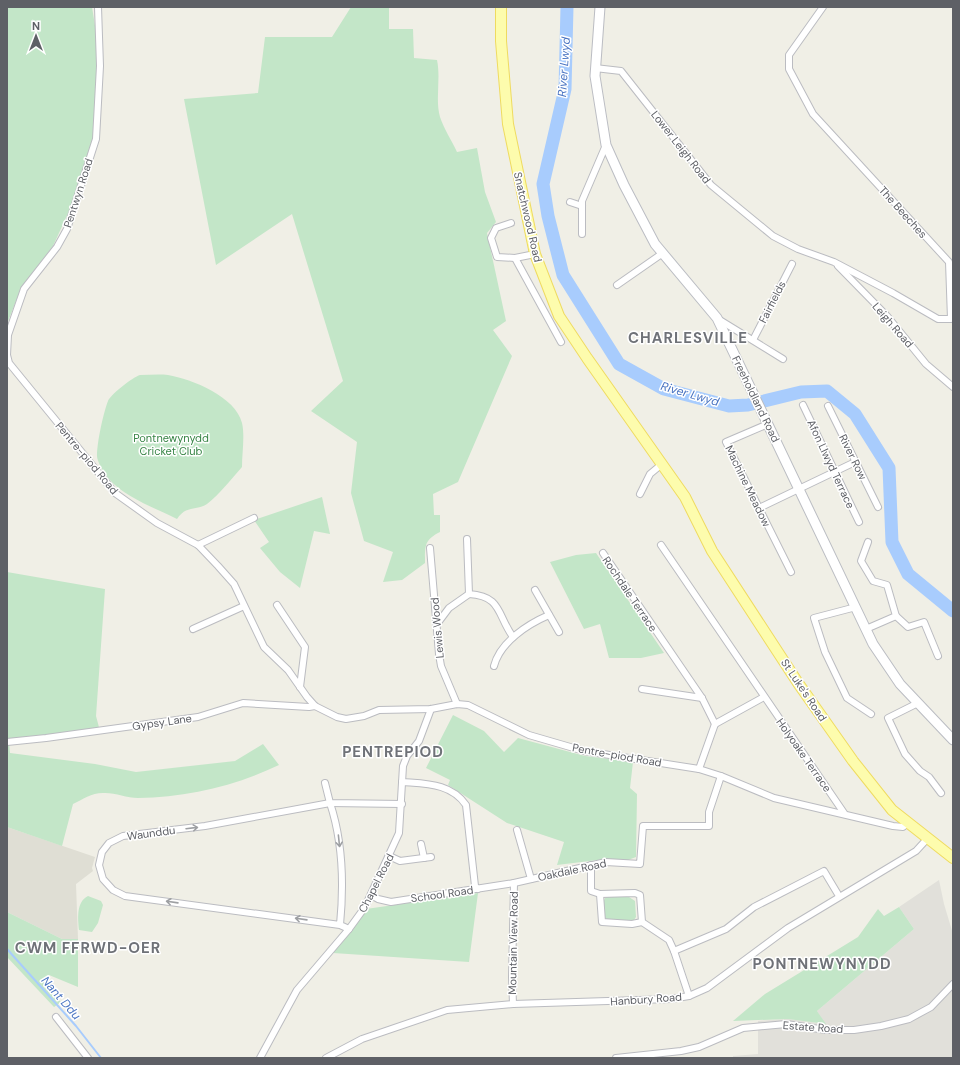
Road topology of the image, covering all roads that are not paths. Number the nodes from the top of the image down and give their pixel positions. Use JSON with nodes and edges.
{"nodes":[{"id":1,"x":98,"y":7,"type":"edge"},
{"id":2,"x":501,"y":7,"type":"edge"},
{"id":3,"x":600,"y":7,"type":"edge"},
{"id":4,"x":823,"y":7,"type":"edge"},
{"id":5,"x":595,"y":68,"type":"junction"},
{"id":6,"x":606,"y":145,"type":"junction"},
{"id":7,"x":570,"y":202,"type":"dead end"},
{"id":8,"x":582,"y":206,"type":"junction"},
{"id":9,"x":510,"y":223,"type":"dead end"},
{"id":10,"x":582,"y":234,"type":"dead end"},
{"id":11,"x":663,"y":253,"type":"junction"},
{"id":12,"x":535,"y":254,"type":"junction"},
{"id":13,"x":515,"y":258,"type":"junction"},
{"id":14,"x":834,"y":262,"type":"junction"},
{"id":15,"x":792,"y":264,"type":"dead end"},
{"id":16,"x":616,"y":285,"type":"dead end"},
{"id":17,"x":717,"y":318,"type":"junction"},
{"id":18,"x":753,"y":340,"type":"junction"},
{"id":19,"x":561,"y":342,"type":"dead end"},
{"id":20,"x":783,"y":358,"type":"dead end"},
{"id":21,"x":8,"y":363,"type":"edge"},
{"id":22,"x":953,"y":387,"type":"edge"},
{"id":23,"x":803,"y":405,"type":"dead end"},
{"id":24,"x":828,"y":406,"type":"dead end"},
{"id":25,"x":768,"y":424,"type":"junction"},
{"id":26,"x":855,"y":462,"type":"junction"},
{"id":27,"x":662,"y":464,"type":"junction"},
{"id":28,"x":834,"y":472,"type":"junction"},
{"id":29,"x":799,"y":489,"type":"junction"},
{"id":30,"x":640,"y":494,"type":"dead end"},
{"id":31,"x":686,"y":497,"type":"joint"},
{"id":32,"x":878,"y":507,"type":"dead end"},
{"id":33,"x":759,"y":508,"type":"junction"},
{"id":34,"x":254,"y":518,"type":"dead end"},
{"id":35,"x":859,"y":522,"type":"dead end"},
{"id":36,"x":467,"y":539,"type":"dead end"},
{"id":37,"x":868,"y":542,"type":"dead end"},
{"id":38,"x":198,"y":545,"type":"junction"},
{"id":39,"x":661,"y":545,"type":"dead end"},
{"id":40,"x":430,"y":548,"type":"dead end"},
{"id":41,"x":603,"y":552,"type":"dead end"},
{"id":42,"x":791,"y":572,"type":"dead end"},
{"id":43,"x":535,"y":590,"type":"dead end"},
{"id":44,"x":468,"y":594,"type":"junction"},
{"id":45,"x":244,"y":606,"type":"junction"},
{"id":46,"x":277,"y":606,"type":"dead end"},
{"id":47,"x":856,"y":607,"type":"junction"},
{"id":48,"x":549,"y":614,"type":"junction"},
{"id":49,"x":896,"y":616,"type":"junction"},
{"id":50,"x":437,"y":624,"type":"junction"},
{"id":51,"x":193,"y":629,"type":"dead end"},
{"id":52,"x":866,"y":629,"type":"junction"},
{"id":53,"x":559,"y":632,"type":"dead end"},
{"id":54,"x":513,"y":637,"type":"junction"},
{"id":55,"x":938,"y":656,"type":"dead end"},
{"id":56,"x":494,"y":666,"type":"dead end"},
{"id":57,"x":300,"y":687,"type":"junction"},
{"id":58,"x":642,"y":689,"type":"dead end"},
{"id":59,"x":764,"y":697,"type":"junction"},
{"id":60,"x":702,"y":698,"type":"junction"},
{"id":61,"x":918,"y":703,"type":"junction"},
{"id":62,"x":457,"y":704,"type":"junction"},
{"id":63,"x":318,"y":707,"type":"junction"},
{"id":64,"x":431,"y":709,"type":"junction"},
{"id":65,"x":871,"y":714,"type":"dead end"},
{"id":66,"x":715,"y":724,"type":"junction"},
{"id":67,"x":953,"y":740,"type":"edge"},
{"id":68,"x":7,"y":742,"type":"edge"},
{"id":69,"x":699,"y":769,"type":"junction"},
{"id":70,"x":721,"y":776,"type":"junction"},
{"id":71,"x":402,"y":782,"type":"junction"},
{"id":72,"x":325,"y":783,"type":"dead end"},
{"id":73,"x":941,"y":793,"type":"dead end"},
{"id":74,"x":330,"y":803,"type":"junction"},
{"id":75,"x":402,"y":804,"type":"junction"},
{"id":76,"x":844,"y":813,"type":"junction"},
{"id":77,"x":908,"y":823,"type":"junction"},
{"id":78,"x":517,"y":830,"type":"dead end"},
{"id":79,"x":927,"y":839,"type":"junction"},
{"id":80,"x":421,"y":844,"type":"dead end"},
{"id":81,"x":390,"y":856,"type":"junction"},
{"id":82,"x":432,"y":857,"type":"dead end"},
{"id":83,"x":424,"y":858,"type":"junction"},
{"id":84,"x":953,"y":858,"type":"edge"},
{"id":85,"x":591,"y":865,"type":"junction"},
{"id":86,"x":531,"y":879,"type":"junction"},
{"id":87,"x":514,"y":883,"type":"junction"},
{"id":88,"x":478,"y":889,"type":"junction"},
{"id":89,"x":600,"y":894,"type":"junction"},
{"id":90,"x":371,"y":895,"type":"junction"},
{"id":91,"x":839,"y":896,"type":"junction"},
{"id":92,"x":642,"y":922,"type":"junction"},
{"id":93,"x":340,"y":925,"type":"junction"},
{"id":94,"x":349,"y":929,"type":"junction"},
{"id":95,"x":674,"y":951,"type":"junction"},
{"id":96,"x":953,"y":984,"type":"edge"},
{"id":97,"x":689,"y":996,"type":"junction"},
{"id":98,"x":513,"y":1004,"type":"junction"},
{"id":99,"x":56,"y":1017,"type":"dead end"},
{"id":100,"x":88,"y":1058,"type":"edge"},
{"id":101,"x":260,"y":1058,"type":"edge"},
{"id":102,"x":326,"y":1058,"type":"edge"},
{"id":103,"x":616,"y":1058,"type":"edge"}],
"edges":[{"from":1,"to":21,"type":"street","name":"Pentwyn Road"},
{"from":2,"to":12,"type":"main road","name":"Snatchwood Road"},
{"from":3,"to":5,"type":"main road","name":"Freeholdland Road"},
{"from":4,"to":14,"type":"street","name":"The Beeches"},
{"from":5,"to":6,"type":"main road","name":"Freeholdland Road"},
{"from":5,"to":14,"type":"street","name":"Lower Leigh Road"},
{"from":6,"to":8,"type":"street"},
{"from":6,"to":11,"type":"main road","name":"Freeholdland Road"},
{"from":7,"to":8,"type":"street"},
{"from":8,"to":10,"type":"street"},
{"from":9,"to":13,"type":"street"},
{"from":11,"to":16,"type":"street"},
{"from":11,"to":17,"type":"main road","name":"Freeholdland Road"},
{"from":12,"to":13,"type":"street"},
{"from":12,"to":27,"type":"main road","name":"Snatchwood Road"},
{"from":13,"to":19,"type":"street"},
{"from":14,"to":22,"type":"street","name":"Leigh Road"},
{"from":15,"to":18,"type":"street","name":"Fairfields"},
{"from":17,"to":18,"type":"street"},
{"from":17,"to":25,"type":"main road","name":"Freeholdland Road"},
{"from":18,"to":20,"type":"street"},
{"from":21,"to":38,"type":"street","name":"Pentre-piod Road"},
{"from":23,"to":28,"type":"street","name":"Afon Llwyd Terrace"},
{"from":24,"to":26,"type":"street","name":"River Row"},
{"from":25,"to":29,"type":"main road","name":"Freeholdland Road"},
{"from":25,"to":33,"type":"street","name":"Machine Meadow"},
{"from":26,"to":28,"type":"street"},
{"from":26,"to":32,"type":"street","name":"River Row"},
{"from":27,"to":30,"type":"street"},
{"from":27,"to":31,"type":"main road","name":"Snatchwood Road"},
{"from":28,"to":29,"type":"street"},
{"from":28,"to":35,"type":"street","name":"Afon Llwyd Terrace"},
{"from":29,"to":33,"type":"street"},
{"from":29,"to":47,"type":"main road","name":"Freeholdland Road"},
{"from":31,"to":77,"type":"main road","name":"St Luke's Road"},
{"from":33,"to":42,"type":"street","name":"Machine Meadow"},
{"from":34,"to":38,"type":"street"},
{"from":36,"to":44,"type":"street"},
{"from":37,"to":49,"type":"street"},
{"from":38,"to":45,"type":"street","name":"Pentre-piod Road"},
{"from":39,"to":59,"type":"street","name":"Holyoake Terrace"},
{"from":40,"to":50,"type":"street","name":"Lewis Wood"},
{"from":41,"to":60,"type":"street","name":"Rochdale Terrace"},
{"from":43,"to":48,"type":"street"},
{"from":44,"to":50,"type":"street"},
{"from":44,"to":54,"type":"street"},
{"from":45,"to":51,"type":"street"},
{"from":45,"to":57,"type":"street","name":"Pentre-piod Road"},
{"from":46,"to":57,"type":"street"},
{"from":47,"to":52,"type":"main road","name":"Freeholdland Road"},
{"from":47,"to":65,"type":"street"},
{"from":48,"to":53,"type":"street"},
{"from":48,"to":54,"type":"street"},
{"from":49,"to":52,"type":"street"},
{"from":49,"to":55,"type":"street"},
{"from":50,"to":62,"type":"street","name":"Lewis Wood"},
{"from":52,"to":61,"type":"main road","name":"Freeholdland Road"},
{"from":54,"to":56,"type":"street"},
{"from":57,"to":63,"type":"street","name":"Pentre-piod Road"},
{"from":58,"to":60,"type":"street"},
{"from":59,"to":66,"type":"street"},
{"from":59,"to":76,"type":"street","name":"Holyoake Terrace"},
{"from":60,"to":66,"type":"street","name":"Rochdale Terrace"},
{"from":61,"to":67,"type":"main road","name":"Freeholdland Road"},
{"from":61,"to":73,"type":"street"},
{"from":62,"to":64,"type":"street","name":"Pentre-piod Road"},
{"from":62,"to":69,"type":"street","name":"Pentre-piod Road"},
{"from":63,"to":64,"type":"street","name":"Pentre-piod Road"},
{"from":63,"to":68,"type":"street","name":"Gypsy Lane"},
{"from":64,"to":71,"type":"street","name":"Chapel Road"},
{"from":66,"to":69,"type":"street"},
{"from":69,"to":70,"type":"street","name":"Pentre-piod Road"},
{"from":70,"to":76,"type":"street","name":"Pentre-piod Road"},
{"from":70,"to":85,"type":"street","name":"Oakdale Road"},
{"from":71,"to":75,"type":"street","name":"Chapel Road"},
{"from":71,"to":88,"type":"street"},
{"from":72,"to":74,"type":"street"},
{"from":74,"to":75,"type":"street"},
{"from":74,"to":93,"type":"street","one_way":true},
{"from":93,"to":74,"type":"street","name":"Waunddu","one_way":true},
{"from":75,"to":81,"type":"street","name":"Chapel Road"},
{"from":76,"to":77,"type":"street","name":"Pentre-piod Road"},
{"from":77,"to":79,"type":"main road","name":"St Luke's Road"},
{"from":78,"to":86,"type":"street"},
{"from":79,"to":84,"type":"main road","name":"St Luke's Road"},
{"from":79,"to":91,"type":"street","name":"Hanbury Road"},
{"from":80,"to":83,"type":"street"},
{"from":81,"to":83,"type":"street"},
{"from":81,"to":90,"type":"street","name":"Chapel Road"},
{"from":82,"to":83,"type":"street"},
{"from":85,"to":86,"type":"street","name":"Oakdale Road"},
{"from":85,"to":89,"type":"street"},
{"from":86,"to":87,"type":"street","name":"Oakdale Road"},
{"from":87,"to":88,"type":"street","name":"School Road"},
{"from":87,"to":98,"type":"street","name":"Mountain View Road"},
{"from":88,"to":90,"type":"street","name":"School Road"},
{"from":89,"to":92,"type":"street"},
{"from":89,"to":92,"type":"street"},
{"from":90,"to":94,"type":"street","name":"Chapel Road"},
{"from":91,"to":95,"type":"street"},
{"from":91,"to":97,"type":"street","name":"Hanbury Road"},
{"from":92,"to":95,"type":"street"},
{"from":93,"to":94,"type":"street","name":"Waunddu"},
{"from":94,"to":101,"type":"street","name":"Chapel Road"},
{"from":95,"to":97,"type":"street"},
{"from":96,"to":103,"type":"street","name":"Estate Road"},
{"from":97,"to":98,"type":"street","name":"Hanbury Road"},
{"from":98,"to":102,"type":"street","name":"Hanbury Road"},
{"from":99,"to":100,"type":"street"}]}
